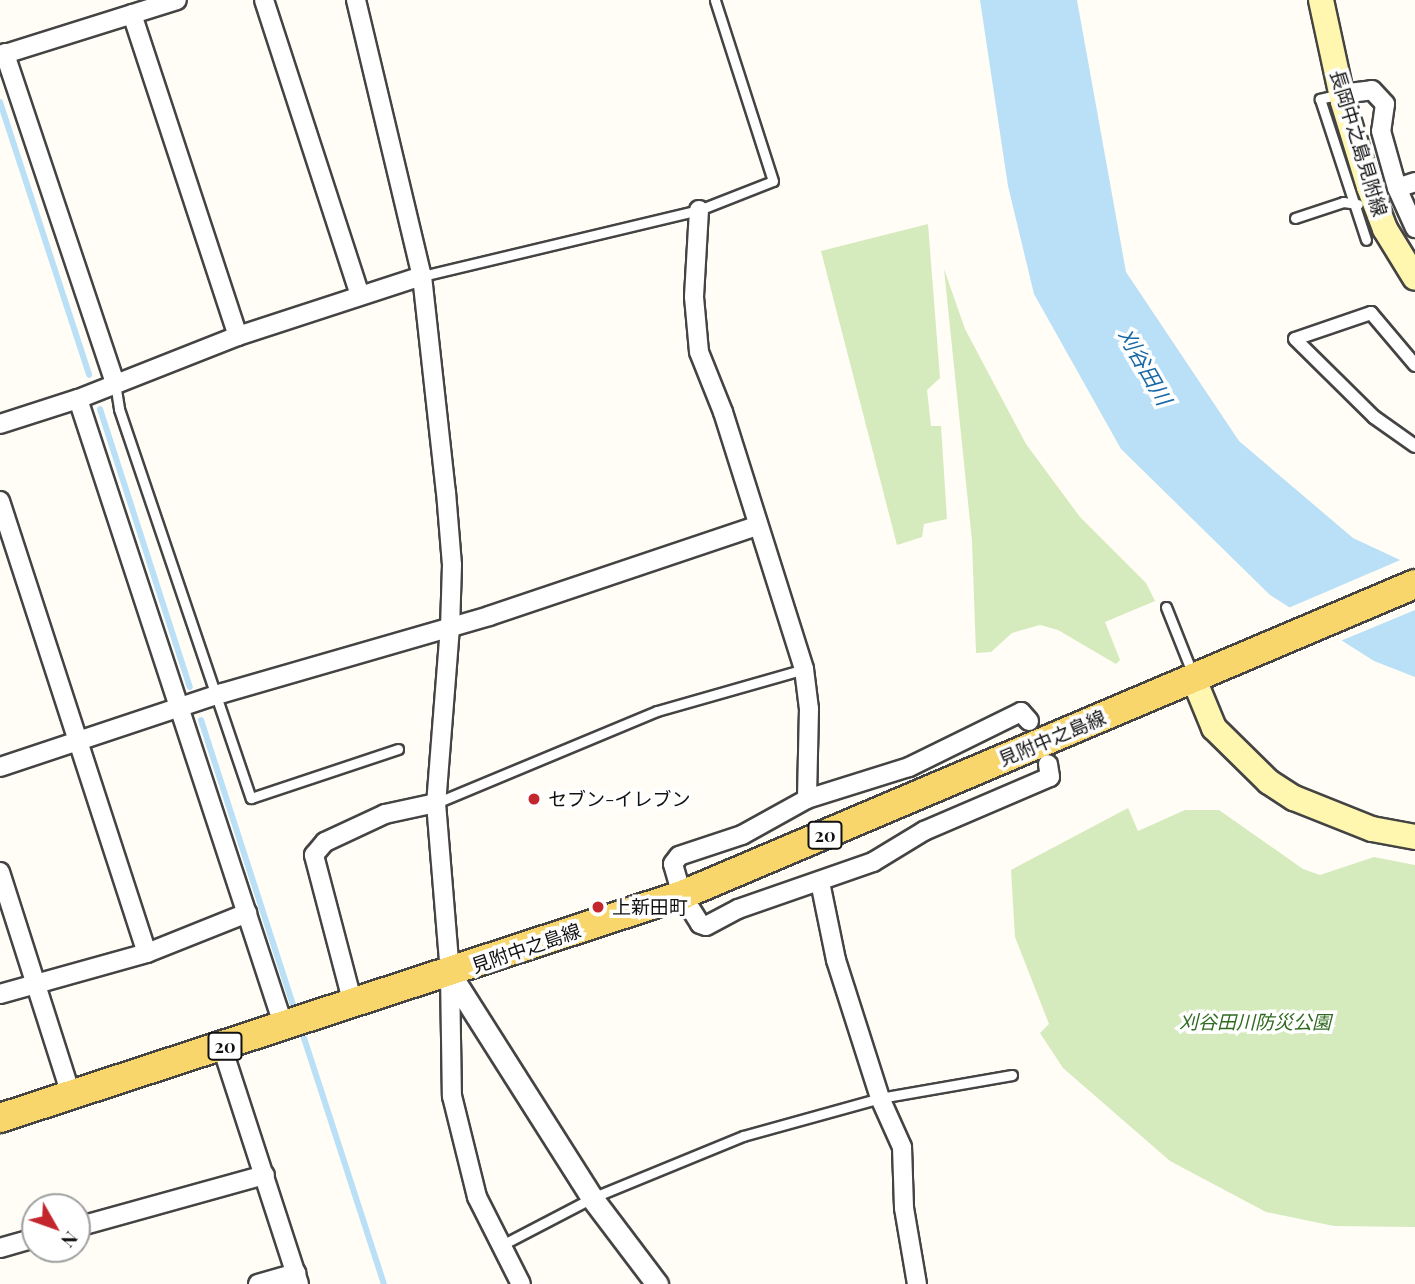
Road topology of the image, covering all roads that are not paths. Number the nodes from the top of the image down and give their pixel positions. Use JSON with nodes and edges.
{"nodes":[{"id":1,"x":177,"y":0,"type":"edge"},
{"id":2,"x":264,"y":0,"type":"edge"},
{"id":3,"x":356,"y":0,"type":"edge"},
{"id":4,"x":715,"y":0,"type":"edge"},
{"id":5,"x":1321,"y":0,"type":"edge"},
{"id":6,"x":132,"y":14,"type":"junction"},
{"id":7,"x":3,"y":55,"type":"edge"},
{"id":8,"x":1341,"y":94,"type":"junction"},
{"id":9,"x":1415,"y":182,"type":"edge"},
{"id":10,"x":1397,"y":188,"type":"junction"},
{"id":11,"x":1364,"y":202,"type":"junction"},
{"id":12,"x":699,"y":210,"type":"junction"},
{"id":13,"x":1296,"y":218,"type":"dead end"},
{"id":14,"x":1415,"y":228,"type":"edge"},
{"id":15,"x":1366,"y":240,"type":"dead end"},
{"id":16,"x":422,"y":276,"type":"junction"},
{"id":17,"x":1415,"y":278,"type":"edge"},
{"id":18,"x":360,"y":295,"type":"junction"},
{"id":19,"x":238,"y":335,"type":"junction"},
{"id":20,"x":1415,"y":365,"type":"edge"},
{"id":21,"x":114,"y":383,"type":"junction"},
{"id":22,"x":78,"y":399,"type":"junction"},
{"id":23,"x":0,"y":424,"type":"edge"},
{"id":24,"x":1415,"y":446,"type":"edge"},
{"id":25,"x":0,"y":501,"type":"edge"},
{"id":26,"x":757,"y":526,"type":"junction"},
{"id":27,"x":1415,"y":584,"type":"edge"},
{"id":28,"x":1166,"y":607,"type":"dead end"},
{"id":29,"x":450,"y":627,"type":"junction"},
{"id":30,"x":804,"y":669,"type":"junction"},
{"id":31,"x":1193,"y":677,"type":"junction"},
{"id":32,"x":216,"y":695,"type":"junction"},
{"id":33,"x":178,"y":710,"type":"junction"},
{"id":34,"x":1029,"y":720,"type":"dead end"},
{"id":35,"x":80,"y":742,"type":"junction"},
{"id":36,"x":398,"y":749,"type":"dead end"},
{"id":37,"x":1048,"y":764,"type":"dead end"},
{"id":38,"x":0,"y":767,"type":"edge"},
{"id":39,"x":807,"y":799,"type":"junction"},
{"id":40,"x":436,"y":803,"type":"junction"},
{"id":41,"x":1415,"y":837,"type":"edge"},
{"id":42,"x":0,"y":872,"type":"edge"},
{"id":43,"x":820,"y":882,"type":"junction"},
{"id":44,"x":3,"y":891,"type":"edge"},
{"id":45,"x":682,"y":895,"type":"junction"},
{"id":46,"x":247,"y":913,"type":"junction"},
{"id":47,"x":147,"y":953,"type":"junction"},
{"id":48,"x":450,"y":974,"type":"junction"},
{"id":49,"x":37,"y":983,"type":"junction"},
{"id":50,"x":0,"y":995,"type":"edge"},
{"id":51,"x":353,"y":1004,"type":"junction"},
{"id":52,"x":284,"y":1027,"type":"junction"},
{"id":53,"x":222,"y":1047,"type":"junction"},
{"id":54,"x":1012,"y":1074,"type":"dead end"},
{"id":55,"x":71,"y":1095,"type":"junction"},
{"id":56,"x":880,"y":1098,"type":"junction"},
{"id":57,"x":0,"y":1118,"type":"edge"},
{"id":58,"x":265,"y":1174,"type":"junction"},
{"id":59,"x":592,"y":1198,"type":"junction"},
{"id":60,"x":91,"y":1223,"type":"edge"},
{"id":61,"x":21,"y":1242,"type":"edge"},
{"id":62,"x":502,"y":1245,"type":"junction"},
{"id":63,"x":0,"y":1248,"type":"edge"},
{"id":64,"x":298,"y":1279,"type":"edge"},
{"id":65,"x":258,"y":1284,"type":"edge"},
{"id":66,"x":521,"y":1284,"type":"edge"},
{"id":67,"x":657,"y":1284,"type":"edge"},
{"id":68,"x":917,"y":1284,"type":"edge"}],
"edges":[{"from":1,"to":6,"type":"street"},
{"from":2,"to":18,"type":"street"},
{"from":3,"to":16,"type":"street"},
{"from":4,"to":12,"type":"lane"},
{"from":5,"to":8,"type":"main road","name":"長岡中之島見附線"},
{"from":6,"to":7,"type":"street"},
{"from":6,"to":19,"type":"street"},
{"from":7,"to":21,"type":"street"},
{"from":8,"to":10,"type":"street"},
{"from":8,"to":11,"type":"main road","name":"長岡中之島見附線"},
{"from":9,"to":10,"type":"street"},
{"from":10,"to":14,"type":"street"},
{"from":11,"to":13,"type":"lane"},
{"from":11,"to":15,"type":"lane"},
{"from":11,"to":17,"type":"main road","name":"長岡中之島見附線"},
{"from":12,"to":16,"type":"lane"},
{"from":12,"to":26,"type":"street"},
{"from":16,"to":18,"type":"street"},
{"from":16,"to":29,"type":"street"},
{"from":18,"to":19,"type":"street"},
{"from":19,"to":21,"type":"street"},
{"from":20,"to":24,"type":"street"},
{"from":21,"to":22,"type":"street"},
{"from":21,"to":32,"type":"lane"},
{"from":22,"to":23,"type":"street"},
{"from":22,"to":33,"type":"street"},
{"from":25,"to":35,"type":"street"},
{"from":26,"to":29,"type":"street"},
{"from":26,"to":30,"type":"street"},
{"from":27,"to":31,"type":"main road","number":"20"},
{"from":28,"to":31,"type":"lane"},
{"from":29,"to":32,"type":"street"},
{"from":29,"to":40,"type":"street"},
{"from":30,"to":39,"type":"street"},
{"from":30,"to":40,"type":"lane"},
{"from":31,"to":41,"type":"main road"},
{"from":31,"to":45,"type":"main road","name":"見附中之島線","number":"20"},
{"from":32,"to":33,"type":"street"},
{"from":32,"to":36,"type":"lane"},
{"from":33,"to":35,"type":"street"},
{"from":33,"to":46,"type":"street"},
{"from":34,"to":39,"type":"street"},
{"from":35,"to":38,"type":"street"},
{"from":35,"to":47,"type":"street"},
{"from":37,"to":43,"type":"street"},
{"from":39,"to":45,"type":"street"},
{"from":40,"to":48,"type":"street"},
{"from":40,"to":51,"type":"street"},
{"from":42,"to":44,"type":"street"},
{"from":43,"to":45,"type":"street"},
{"from":43,"to":56,"type":"street"},
{"from":44,"to":49,"type":"street"},
{"from":45,"to":48,"type":"main road","name":"見附中之島線","number":"20"},
{"from":46,"to":47,"type":"street"},
{"from":46,"to":52,"type":"street"},
{"from":47,"to":49,"type":"street"},
{"from":48,"to":51,"type":"main road","name":"見附中之島線","number":"20"},
{"from":48,"to":59,"type":"street"},
{"from":48,"to":62,"type":"street"},
{"from":49,"to":50,"type":"street"},
{"from":49,"to":55,"type":"street"},
{"from":51,"to":52,"type":"main road","name":"見附中之島線","number":"20"},
{"from":52,"to":53,"type":"main road","name":"見附中之島線","number":"20"},
{"from":53,"to":55,"type":"main road","name":"見附中之島線","number":"20"},
{"from":53,"to":58,"type":"street"},
{"from":54,"to":56,"type":"lane"},
{"from":55,"to":57,"type":"main road","name":"見附中之島線","number":"20"},
{"from":56,"to":59,"type":"lane"},
{"from":56,"to":68,"type":"street"},
{"from":58,"to":60,"type":"street"},
{"from":58,"to":64,"type":"street"},
{"from":59,"to":62,"type":"lane"},
{"from":59,"to":67,"type":"street"},
{"from":61,"to":63,"type":"street"},
{"from":62,"to":66,"type":"street"},
{"from":64,"to":65,"type":"street"}]}
